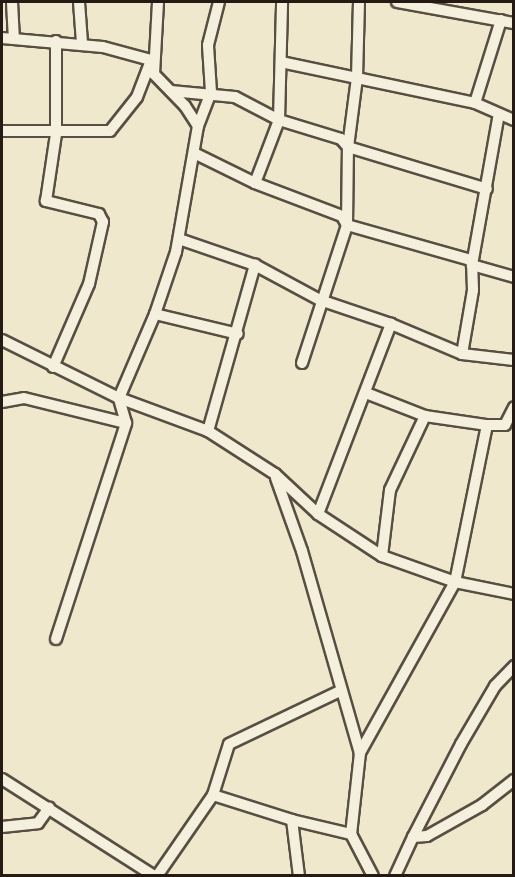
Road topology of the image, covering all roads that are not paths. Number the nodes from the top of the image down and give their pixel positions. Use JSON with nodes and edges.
{"nodes":[{"id":1,"x":12,"y":2,"type":"edge"},
{"id":2,"x":80,"y":2,"type":"edge"},
{"id":3,"x":158,"y":2,"type":"edge"},
{"id":4,"x":219,"y":2,"type":"edge"},
{"id":5,"x":282,"y":2,"type":"edge"},
{"id":6,"x":359,"y":2,"type":"edge"},
{"id":7,"x":397,"y":2,"type":"edge"},
{"id":8,"x":501,"y":20,"type":"junction"},
{"id":9,"x":513,"y":23,"type":"edge"},
{"id":10,"x":5,"y":41,"type":"edge"},
{"id":11,"x":56,"y":41,"type":"junction"},
{"id":12,"x":82,"y":43,"type":"junction"},
{"id":13,"x":152,"y":62,"type":"junction"},
{"id":14,"x":281,"y":62,"type":"junction"},
{"id":15,"x":357,"y":78,"type":"junction"},
{"id":16,"x":171,"y":91,"type":"junction"},
{"id":17,"x":211,"y":92,"type":"junction"},
{"id":18,"x":475,"y":103,"type":"junction"},
{"id":19,"x":499,"y":114,"type":"junction"},
{"id":20,"x":279,"y":120,"type":"junction"},
{"id":21,"x":513,"y":120,"type":"edge"},
{"id":22,"x":198,"y":126,"type":"junction"},
{"id":23,"x":2,"y":131,"type":"edge"},
{"id":24,"x":56,"y":134,"type":"junction"},
{"id":25,"x":348,"y":147,"type":"junction"},
{"id":26,"x":194,"y":153,"type":"junction"},
{"id":27,"x":255,"y":183,"type":"junction"},
{"id":28,"x":487,"y":189,"type":"junction"},
{"id":29,"x":347,"y":225,"type":"junction"},
{"id":30,"x":179,"y":239,"type":"junction"},
{"id":31,"x":255,"y":265,"type":"junction"},
{"id":32,"x":472,"y":265,"type":"junction"},
{"id":33,"x":513,"y":277,"type":"edge"},
{"id":34,"x":320,"y":300,"type":"junction"},
{"id":35,"x":155,"y":314,"type":"junction"},
{"id":36,"x":391,"y":324,"type":"junction"},
{"id":37,"x":238,"y":334,"type":"junction"},
{"id":38,"x":2,"y":340,"type":"edge"},
{"id":39,"x":462,"y":354,"type":"junction"},
{"id":40,"x":513,"y":360,"type":"edge"},
{"id":41,"x":302,"y":363,"type":"dead end"},
{"id":42,"x":53,"y":367,"type":"junction"},
{"id":43,"x":366,"y":393,"type":"junction"},
{"id":44,"x":119,"y":398,"type":"junction"},
{"id":45,"x":2,"y":402,"type":"edge"},
{"id":46,"x":513,"y":407,"type":"edge"},
{"id":47,"x":425,"y":416,"type":"junction"},
{"id":48,"x":126,"y":423,"type":"junction"},
{"id":49,"x":487,"y":425,"type":"junction"},
{"id":50,"x":208,"y":431,"type":"junction"},
{"id":51,"x":275,"y":474,"type":"junction"},
{"id":52,"x":318,"y":514,"type":"junction"},
{"id":53,"x":382,"y":555,"type":"junction"},
{"id":54,"x":455,"y":582,"type":"junction"},
{"id":55,"x":513,"y":594,"type":"edge"},
{"id":56,"x":56,"y":639,"type":"dead end"},
{"id":57,"x":513,"y":666,"type":"edge"},
{"id":58,"x":340,"y":691,"type":"junction"},
{"id":59,"x":360,"y":753,"type":"junction"},
{"id":60,"x":2,"y":779,"type":"edge"},
{"id":61,"x":513,"y":780,"type":"edge"},
{"id":62,"x":213,"y":795,"type":"junction"},
{"id":63,"x":49,"y":808,"type":"junction"},
{"id":64,"x":292,"y":820,"type":"junction"},
{"id":65,"x":2,"y":827,"type":"edge"},
{"id":66,"x":351,"y":834,"type":"junction"},
{"id":67,"x":413,"y":837,"type":"junction"},
{"id":68,"x":155,"y":876,"type":"edge"},
{"id":69,"x":298,"y":876,"type":"edge"},
{"id":70,"x":372,"y":876,"type":"edge"},
{"id":71,"x":395,"y":876,"type":"edge"}],
"edges":[{"from":1,"to":10,"type":"street"},
{"from":2,"to":12,"type":"street"},
{"from":3,"to":13,"type":"street"},
{"from":4,"to":17,"type":"street"},
{"from":5,"to":14,"type":"street"},
{"from":6,"to":15,"type":"street"},
{"from":7,"to":8,"type":"street"},
{"from":8,"to":9,"type":"street"},
{"from":8,"to":18,"type":"street"},
{"from":10,"to":11,"type":"street"},
{"from":11,"to":12,"type":"street"},
{"from":11,"to":24,"type":"street"},
{"from":12,"to":13,"type":"street"},
{"from":13,"to":16,"type":"street"},
{"from":13,"to":24,"type":"street"},
{"from":14,"to":15,"type":"street"},
{"from":14,"to":20,"type":"street"},
{"from":15,"to":18,"type":"street"},
{"from":15,"to":25,"type":"street"},
{"from":16,"to":17,"type":"street"},
{"from":16,"to":22,"type":"street"},
{"from":17,"to":20,"type":"street"},
{"from":17,"to":22,"type":"street"},
{"from":18,"to":19,"type":"street"},
{"from":19,"to":21,"type":"street"},
{"from":19,"to":28,"type":"street"},
{"from":20,"to":25,"type":"street"},
{"from":20,"to":27,"type":"street"},
{"from":22,"to":26,"type":"street"},
{"from":23,"to":24,"type":"street"},
{"from":24,"to":42,"type":"street"},
{"from":25,"to":28,"type":"street"},
{"from":25,"to":29,"type":"street"},
{"from":26,"to":27,"type":"street"},
{"from":26,"to":30,"type":"street"},
{"from":27,"to":29,"type":"street"},
{"from":28,"to":32,"type":"street"},
{"from":29,"to":32,"type":"street"},
{"from":29,"to":34,"type":"street"},
{"from":30,"to":31,"type":"street"},
{"from":30,"to":35,"type":"street"},
{"from":31,"to":34,"type":"street"},
{"from":31,"to":37,"type":"street"},
{"from":32,"to":33,"type":"street"},
{"from":32,"to":39,"type":"street"},
{"from":34,"to":36,"type":"street"},
{"from":34,"to":41,"type":"street"},
{"from":35,"to":37,"type":"street"},
{"from":35,"to":44,"type":"street"},
{"from":36,"to":39,"type":"street"},
{"from":36,"to":43,"type":"street"},
{"from":37,"to":50,"type":"street"},
{"from":38,"to":42,"type":"street"},
{"from":39,"to":40,"type":"street"},
{"from":42,"to":44,"type":"street"},
{"from":43,"to":47,"type":"street"},
{"from":43,"to":52,"type":"street"},
{"from":44,"to":48,"type":"street"},
{"from":44,"to":50,"type":"street"},
{"from":45,"to":48,"type":"street"},
{"from":46,"to":49,"type":"street"},
{"from":47,"to":49,"type":"street"},
{"from":47,"to":53,"type":"street"},
{"from":48,"to":56,"type":"street"},
{"from":49,"to":54,"type":"street"},
{"from":50,"to":51,"type":"street"},
{"from":51,"to":52,"type":"street"},
{"from":51,"to":58,"type":"street"},
{"from":52,"to":53,"type":"street"},
{"from":53,"to":54,"type":"street"},
{"from":54,"to":55,"type":"street"},
{"from":54,"to":59,"type":"street"},
{"from":57,"to":67,"type":"street"},
{"from":58,"to":59,"type":"street"},
{"from":58,"to":62,"type":"street"},
{"from":59,"to":66,"type":"street"},
{"from":60,"to":63,"type":"street"},
{"from":61,"to":67,"type":"street"},
{"from":62,"to":64,"type":"street"},
{"from":62,"to":68,"type":"street"},
{"from":63,"to":65,"type":"street"},
{"from":63,"to":68,"type":"street"},
{"from":64,"to":66,"type":"street"},
{"from":64,"to":69,"type":"street"},
{"from":66,"to":70,"type":"street"},
{"from":67,"to":71,"type":"street"}]}
